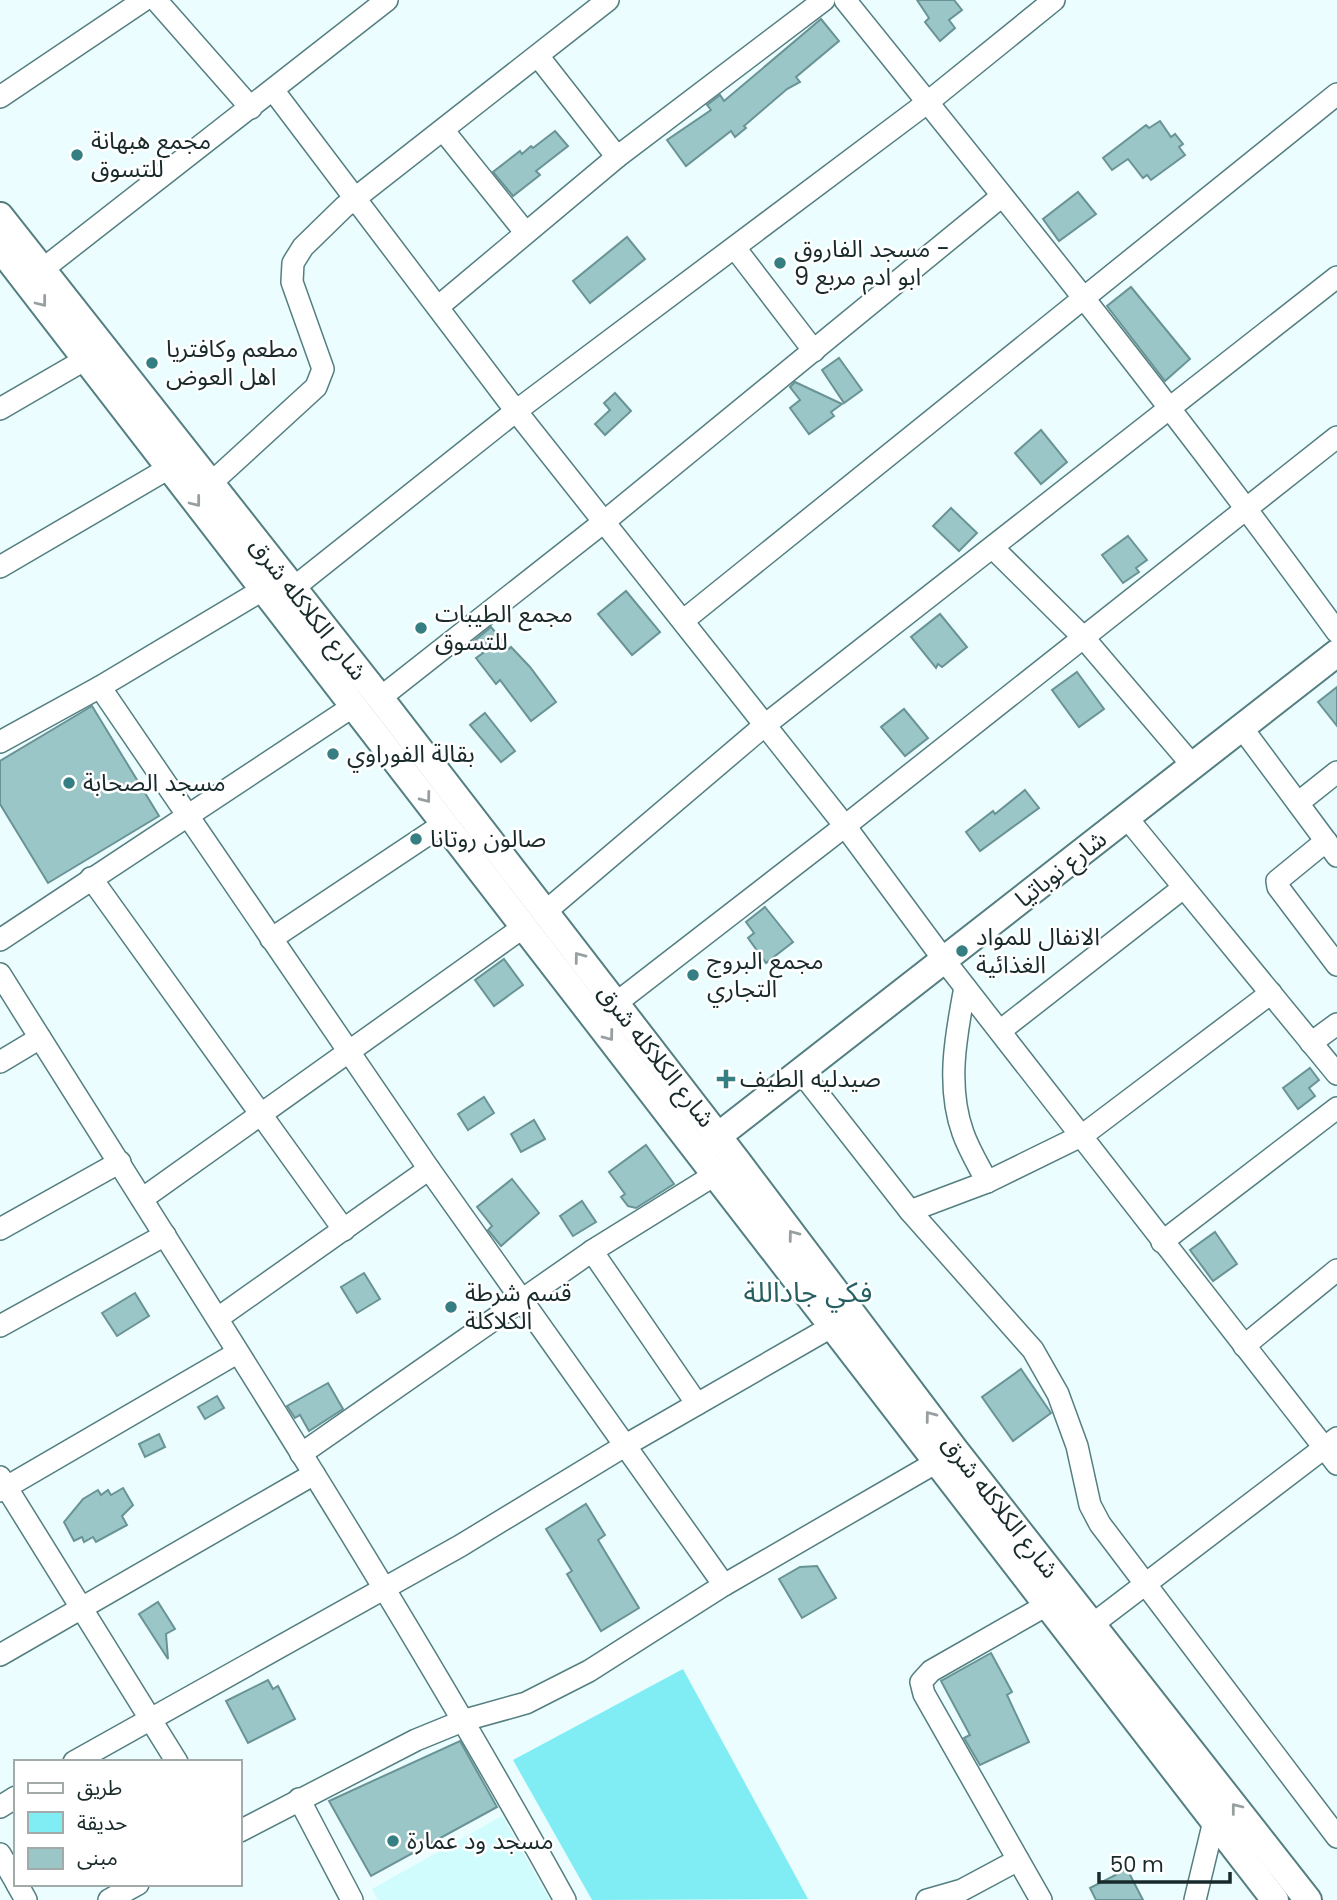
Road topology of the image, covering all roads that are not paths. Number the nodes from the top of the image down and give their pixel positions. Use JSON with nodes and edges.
{"nodes":[{"id":1,"x":144,"y":0,"type":"edge"},
{"id":2,"x":156,"y":0,"type":"edge"},
{"id":3,"x":387,"y":0,"type":"edge"},
{"id":4,"x":608,"y":0,"type":"edge"},
{"id":5,"x":824,"y":0,"type":"edge"},
{"id":6,"x":845,"y":0,"type":"edge"},
{"id":7,"x":1054,"y":0,"type":"edge"},
{"id":8,"x":538,"y":56,"type":"junction"},
{"id":9,"x":273,"y":90,"type":"junction"},
{"id":10,"x":1337,"y":94,"type":"edge"},
{"id":11,"x":0,"y":97,"type":"edge"},
{"id":12,"x":928,"y":102,"type":"junction"},
{"id":13,"x":251,"y":108,"type":"junction"},
{"id":14,"x":443,"y":130,"type":"junction"},
{"id":15,"x":617,"y":157,"type":"junction"},
{"id":16,"x":1002,"y":196,"type":"junction"},
{"id":17,"x":357,"y":197,"type":"junction"},
{"id":18,"x":2,"y":230,"type":"edge"},
{"id":19,"x":525,"y":232,"type":"junction"},
{"id":20,"x":735,"y":248,"type":"junction"},
{"id":21,"x":43,"y":269,"type":"junction"},
{"id":22,"x":1337,"y":277,"type":"edge"},
{"id":23,"x":1084,"y":297,"type":"junction"},
{"id":24,"x":439,"y":306,"type":"junction"},
{"id":25,"x":814,"y":351,"type":"junction"},
{"id":26,"x":86,"y":359,"type":"junction"},
{"id":27,"x":1170,"y":408,"type":"junction"},
{"id":28,"x":0,"y":409,"type":"edge"},
{"id":29,"x":516,"y":411,"type":"junction"},
{"id":30,"x":1337,"y":437,"type":"edge"},
{"id":31,"x":169,"y":468,"type":"junction"},
{"id":32,"x":210,"y":484,"type":"junction"},
{"id":33,"x":1247,"y":507,"type":"junction"},
{"id":34,"x":605,"y":521,"type":"junction"},
{"id":35,"x":993,"y":548,"type":"junction"},
{"id":36,"x":0,"y":567,"type":"edge"},
{"id":37,"x":264,"y":589,"type":"junction"},
{"id":38,"x":292,"y":589,"type":"junction"},
{"id":39,"x":684,"y":620,"type":"junction"},
{"id":40,"x":1337,"y":632,"type":"edge"},
{"id":41,"x":1083,"y":637,"type":"junction"},
{"id":42,"x":1337,"y":653,"type":"edge"},
{"id":43,"x":100,"y":687,"type":"junction"},
{"id":44,"x":367,"y":702,"type":"junction"},
{"id":45,"x":765,"y":725,"type":"junction"},
{"id":46,"x":1242,"y":727,"type":"junction"},
{"id":47,"x":0,"y":742,"type":"edge"},
{"id":48,"x":1193,"y":766,"type":"junction"},
{"id":49,"x":1337,"y":772,"type":"edge"},
{"id":50,"x":1298,"y":803,"type":"junction"},
{"id":51,"x":188,"y":816,"type":"junction"},
{"id":52,"x":1127,"y":818,"type":"junction"},
{"id":53,"x":445,"y":823,"type":"junction"},
{"id":54,"x":845,"y":826,"type":"junction"},
{"id":55,"x":1331,"y":849,"type":"edge"},
{"id":56,"x":90,"y":878,"type":"junction"},
{"id":57,"x":1183,"y":888,"type":"junction"},
{"id":58,"x":535,"y":919,"type":"junction"},
{"id":59,"x":271,"y":939,"type":"junction"},
{"id":60,"x":0,"y":940,"type":"edge"},
{"id":61,"x":944,"y":960,"type":"junction"},
{"id":62,"x":1337,"y":965,"type":"edge"},
{"id":63,"x":0,"y":974,"type":"edge"},
{"id":64,"x":965,"y":987,"type":"junction"},
{"id":65,"x":1270,"y":993,"type":"junction"},
{"id":66,"x":615,"y":1004,"type":"junction"},
{"id":67,"x":1337,"y":1024,"type":"edge"},
{"id":68,"x":1000,"y":1031,"type":"junction"},
{"id":69,"x":40,"y":1038,"type":"junction"},
{"id":70,"x":1311,"y":1043,"type":"junction"},
{"id":71,"x":349,"y":1051,"type":"junction"},
{"id":72,"x":0,"y":1062,"type":"edge"},
{"id":73,"x":801,"y":1072,"type":"junction"},
{"id":74,"x":1337,"y":1074,"type":"edge"},
{"id":75,"x":1337,"y":1108,"type":"edge"},
{"id":76,"x":262,"y":1113,"type":"junction"},
{"id":77,"x":1083,"y":1135,"type":"junction"},
{"id":78,"x":708,"y":1144,"type":"junction"},
{"id":79,"x":120,"y":1162,"type":"junction"},
{"id":80,"x":727,"y":1168,"type":"junction"},
{"id":81,"x":429,"y":1169,"type":"junction"},
{"id":82,"x":987,"y":1182,"type":"junction"},
{"id":83,"x":142,"y":1199,"type":"junction"},
{"id":84,"x":910,"y":1211,"type":"junction"},
{"id":85,"x":0,"y":1229,"type":"edge"},
{"id":86,"x":344,"y":1230,"type":"junction"},
{"id":87,"x":165,"y":1235,"type":"junction"},
{"id":88,"x":1162,"y":1242,"type":"junction"},
{"id":89,"x":592,"y":1251,"type":"junction"},
{"id":90,"x":1337,"y":1270,"type":"edge"},
{"id":91,"x":521,"y":1299,"type":"junction"},
{"id":92,"x":218,"y":1318,"type":"junction"},
{"id":93,"x":0,"y":1326,"type":"edge"},
{"id":94,"x":831,"y":1327,"type":"junction"},
{"id":95,"x":1244,"y":1346,"type":"junction"},
{"id":96,"x":237,"y":1353,"type":"junction"},
{"id":97,"x":697,"y":1404,"type":"junction"},
{"id":98,"x":626,"y":1445,"type":"junction"},
{"id":99,"x":1333,"y":1450,"type":"edge"},
{"id":100,"x":301,"y":1454,"type":"junction"},
{"id":101,"x":935,"y":1463,"type":"junction"},
{"id":102,"x":314,"y":1474,"type":"junction"},
{"id":103,"x":2,"y":1485,"type":"edge"},
{"id":104,"x":724,"y":1585,"type":"junction"},
{"id":105,"x":1146,"y":1585,"type":"junction"},
{"id":106,"x":385,"y":1587,"type":"junction"},
{"id":107,"x":1045,"y":1605,"type":"junction"},
{"id":108,"x":84,"y":1608,"type":"junction"},
{"id":109,"x":1093,"y":1624,"type":"junction"},
{"id":110,"x":0,"y":1655,"type":"edge"},
{"id":111,"x":150,"y":1718,"type":"junction"},
{"id":112,"x":465,"y":1720,"type":"junction"},
{"id":113,"x":77,"y":1760,"type":"edge"},
{"id":114,"x":176,"y":1760,"type":"edge"},
{"id":115,"x":299,"y":1799,"type":"junction"},
{"id":116,"x":1214,"y":1821,"type":"junction"},
{"id":117,"x":242,"y":1830,"type":"edge"},
{"id":118,"x":1337,"y":1837,"type":"edge"},
{"id":119,"x":0,"y":1854,"type":"edge"},
{"id":120,"x":1018,"y":1860,"type":"junction"},
{"id":121,"x":14,"y":1879,"type":"edge"},
{"id":122,"x":134,"y":1886,"type":"edge"},
{"id":123,"x":109,"y":1900,"type":"edge"},
{"id":124,"x":352,"y":1900,"type":"edge"},
{"id":125,"x":565,"y":1900,"type":"edge"},
{"id":126,"x":927,"y":1900,"type":"edge"},
{"id":127,"x":1041,"y":1900,"type":"edge"},
{"id":128,"x":1195,"y":1900,"type":"edge"},
{"id":129,"x":1275,"y":1900,"type":"edge"},
{"id":130,"x":1308,"y":1900,"type":"edge"}],
"edges":[{"from":1,"to":11,"type":"street"},
{"from":2,"to":13,"type":"street"},
{"from":3,"to":9,"type":"street"},
{"from":4,"to":8,"type":"street"},
{"from":5,"to":15,"type":"street"},
{"from":6,"to":12,"type":"street"},
{"from":7,"to":12,"type":"street"},
{"from":8,"to":14,"type":"street"},
{"from":8,"to":15,"type":"street"},
{"from":9,"to":13,"type":"street"},
{"from":9,"to":17,"type":"street"},
{"from":10,"to":23,"type":"street"},
{"from":12,"to":16,"type":"street"},
{"from":12,"to":20,"type":"street"},
{"from":13,"to":21,"type":"street"},
{"from":14,"to":17,"type":"street"},
{"from":14,"to":19,"type":"street"},
{"from":15,"to":19,"type":"street"},
{"from":16,"to":23,"type":"street"},
{"from":16,"to":25,"type":"street"},
{"from":17,"to":24,"type":"street"},
{"from":17,"to":32,"type":"street"},
{"from":18,"to":21,"type":"street","name":"شارع الكلاكله شرق"},
{"from":18,"to":26,"type":"street","name":"شارع الكلاكله شرق","one_way":true},
{"from":19,"to":24,"type":"street"},
{"from":20,"to":25,"type":"street"},
{"from":20,"to":29,"type":"street"},
{"from":21,"to":32,"type":"street","name":"شارع الكلاكله شرق"},
{"from":22,"to":27,"type":"street"},
{"from":23,"to":27,"type":"street"},
{"from":23,"to":39,"type":"street"},
{"from":24,"to":29,"type":"street"},
{"from":25,"to":34,"type":"street"},
{"from":26,"to":28,"type":"street"},
{"from":26,"to":31,"type":"street","name":"شارع الكلاكله شرق"},
{"from":27,"to":33,"type":"street"},
{"from":27,"to":35,"type":"street"},
{"from":29,"to":34,"type":"street"},
{"from":29,"to":38,"type":"street"},
{"from":30,"to":33,"type":"street"},
{"from":31,"to":36,"type":"street"},
{"from":31,"to":37,"type":"street","name":"شارع الكلاكله شرق","one_way":true},
{"from":32,"to":38,"type":"street","name":"شارع الكلاكله شرق"},
{"from":33,"to":40,"type":"street"},
{"from":33,"to":41,"type":"street"},
{"from":34,"to":39,"type":"street"},
{"from":34,"to":44,"type":"street"},
{"from":35,"to":41,"type":"street"},
{"from":35,"to":45,"type":"street"},
{"from":37,"to":43,"type":"street"},
{"from":37,"to":44,"type":"street","name":"شارع الكلاكله شرق"},
{"from":38,"to":44,"type":"street","name":"شارع الكلاكله شرق"},
{"from":39,"to":45,"type":"street"},
{"from":41,"to":48,"type":"street"},
{"from":41,"to":54,"type":"street"},
{"from":42,"to":46,"type":"street","name":"شارع نوباتيا"},
{"from":43,"to":47,"type":"street"},
{"from":43,"to":51,"type":"street"},
{"from":44,"to":51,"type":"street"},
{"from":44,"to":53,"type":"street","name":"شارع الكلاكله شرق","one_way":true},
{"from":44,"to":58,"type":"street","name":"شارع الكلاكله شرق"},
{"from":45,"to":54,"type":"street"},
{"from":45,"to":58,"type":"street"},
{"from":46,"to":48,"type":"street","name":"شارع نوباتيا"},
{"from":46,"to":50,"type":"street"},
{"from":48,"to":52,"type":"street","name":"شارع نوباتيا"},
{"from":49,"to":50,"type":"street"},
{"from":50,"to":55,"type":"street"},
{"from":51,"to":56,"type":"street"},
{"from":51,"to":59,"type":"street"},
{"from":52,"to":57,"type":"street"},
{"from":52,"to":61,"type":"street","name":"شارع نوباتيا"},
{"from":53,"to":58,"type":"street","name":"شارع الكلاكله شرق"},
{"from":53,"to":59,"type":"street"},
{"from":54,"to":61,"type":"street"},
{"from":54,"to":66,"type":"street"},
{"from":55,"to":62,"type":"street"},
{"from":56,"to":60,"type":"street"},
{"from":56,"to":76,"type":"street"},
{"from":57,"to":65,"type":"street"},
{"from":57,"to":68,"type":"street"},
{"from":66,"to":58,"type":"street","name":"شارع الكلاكله شرق","one_way":true},
{"from":58,"to":71,"type":"street"},
{"from":58,"to":78,"type":"street","name":"شارع الكلاكله شرق","one_way":true},
{"from":59,"to":71,"type":"street"},
{"from":61,"to":64,"type":"street"},
{"from":61,"to":73,"type":"street","name":"شارع نوباتيا"},
{"from":63,"to":69,"type":"street"},
{"from":64,"to":68,"type":"street"},
{"from":64,"to":82,"type":"street"},
{"from":65,"to":70,"type":"street"},
{"from":65,"to":77,"type":"street"},
{"from":66,"to":78,"type":"street","name":"شارع الكلاكله شرق"},
{"from":67,"to":70,"type":"street"},
{"from":68,"to":77,"type":"street"},
{"from":69,"to":72,"type":"street"},
{"from":69,"to":79,"type":"street"},
{"from":70,"to":74,"type":"street"},
{"from":71,"to":76,"type":"street"},
{"from":71,"to":81,"type":"street"},
{"from":73,"to":78,"type":"street","name":"شارع نوباتيا"},
{"from":73,"to":84,"type":"street"},
{"from":75,"to":88,"type":"street"},
{"from":76,"to":83,"type":"street"},
{"from":76,"to":86,"type":"street"},
{"from":77,"to":82,"type":"street"},
{"from":77,"to":88,"type":"street"},
{"from":78,"to":80,"type":"street","name":"شارع الكلاكله شرق"},
{"from":79,"to":83,"type":"street"},
{"from":79,"to":85,"type":"street"},
{"from":80,"to":89,"type":"street"},
{"from":80,"to":94,"type":"street","name":"شارع الكلاكله شرق"},
{"from":109,"to":80,"type":"street","name":"شارع الكلاكله شرق","one_way":true},
{"from":81,"to":86,"type":"street"},
{"from":81,"to":91,"type":"street"},
{"from":82,"to":84,"type":"street"},
{"from":83,"to":87,"type":"street"},
{"from":84,"to":105,"type":"street"},
{"from":86,"to":92,"type":"street"},
{"from":87,"to":92,"type":"street"},
{"from":87,"to":93,"type":"street"},
{"from":88,"to":95,"type":"street"},
{"from":89,"to":91,"type":"street"},
{"from":89,"to":97,"type":"street"},
{"from":90,"to":95,"type":"street"},
{"from":91,"to":98,"type":"street"},
{"from":91,"to":100,"type":"street"},
{"from":92,"to":96,"type":"street"},
{"from":94,"to":97,"type":"street"},
{"from":94,"to":101,"type":"street","name":"شارع الكلاكله شرق"},
{"from":95,"to":99,"type":"street"},
{"from":96,"to":100,"type":"street"},
{"from":96,"to":103,"type":"street"},
{"from":97,"to":98,"type":"street"},
{"from":98,"to":104,"type":"street"},
{"from":98,"to":106,"type":"street"},
{"from":99,"to":105,"type":"street"},
{"from":100,"to":102,"type":"street"},
{"from":101,"to":104,"type":"street"},
{"from":101,"to":107,"type":"street","name":"شارع الكلاكله شرق"},
{"from":102,"to":106,"type":"street"},
{"from":102,"to":108,"type":"street"},
{"from":103,"to":108,"type":"street"},
{"from":104,"to":112,"type":"street"},
{"from":105,"to":109,"type":"street"},
{"from":105,"to":118,"type":"street"},
{"from":106,"to":111,"type":"street"},
{"from":106,"to":112,"type":"street"},
{"from":107,"to":116,"type":"street","name":"شارع الكلاكله شرق"},
{"from":107,"to":120,"type":"street"},
{"from":108,"to":110,"type":"street"},
{"from":108,"to":111,"type":"street"},
{"from":130,"to":109,"type":"street","name":"شارع الكلاكله شرق","one_way":true},
{"from":111,"to":113,"type":"street"},
{"from":111,"to":114,"type":"street"},
{"from":112,"to":115,"type":"street"},
{"from":112,"to":125,"type":"street"},
{"from":115,"to":117,"type":"street"},
{"from":115,"to":124,"type":"street"},
{"from":116,"to":128,"type":"street"},
{"from":116,"to":129,"type":"street","name":"شارع الكلاكله شرق"},
{"from":119,"to":121,"type":"street"},
{"from":120,"to":126,"type":"street"},
{"from":120,"to":127,"type":"street"},
{"from":122,"to":123,"type":"street"}]}
